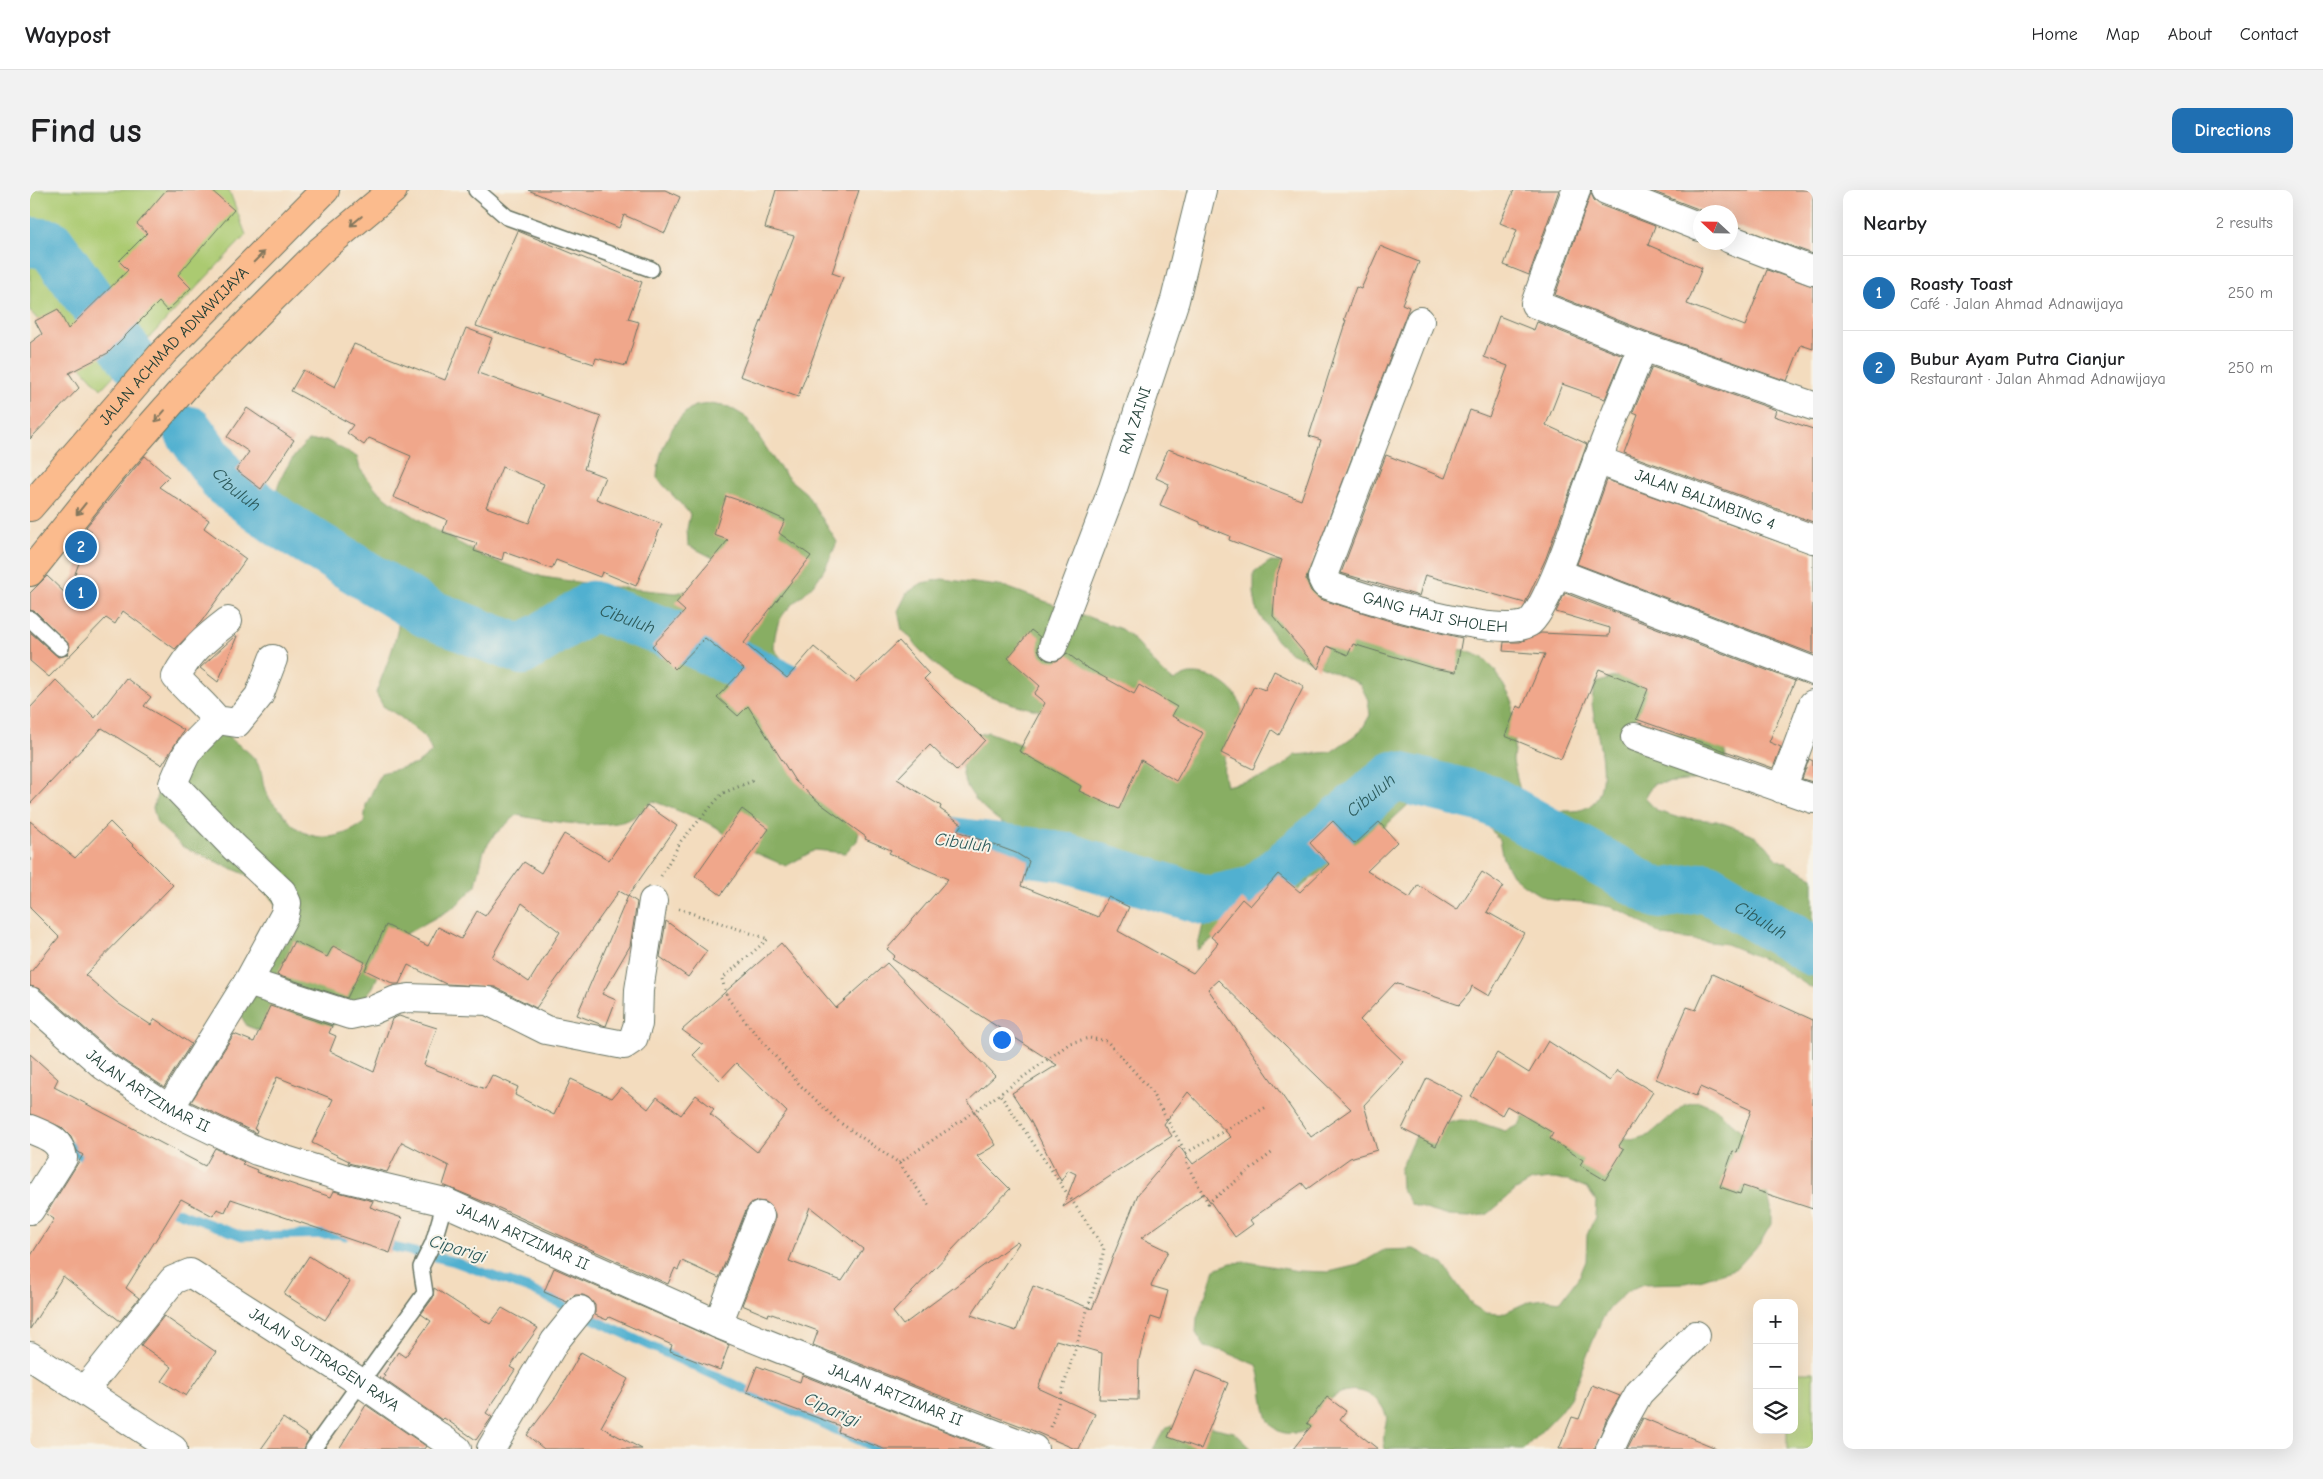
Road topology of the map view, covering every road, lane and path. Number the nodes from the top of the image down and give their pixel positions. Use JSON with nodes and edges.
{"nodes":[{"id":1,"x":325,"y":190,"type":"edge"},
{"id":2,"x":393,"y":190,"type":"edge"},
{"id":3,"x":476,"y":190,"type":"edge"},
{"id":4,"x":1202,"y":190,"type":"edge"},
{"id":5,"x":1576,"y":190,"type":"edge"},
{"id":6,"x":1606,"y":190,"type":"edge"},
{"id":7,"x":1693,"y":224,"type":"edge"},
{"id":8,"x":1738,"y":242,"type":"edge"},
{"id":9,"x":651,"y":270,"type":"dead end"},
{"id":10,"x":1813,"y":271,"type":"edge"},
{"id":11,"x":197,"y":319,"type":"junction"},
{"id":12,"x":1420,"y":321,"type":"dead end"},
{"id":13,"x":225,"y":346,"type":"junction"},
{"id":14,"x":1643,"y":347,"type":"junction"},
{"id":15,"x":1813,"y":406,"type":"edge"},
{"id":16,"x":1597,"y":460,"type":"junction"},
{"id":17,"x":30,"y":507,"type":"edge"},
{"id":18,"x":1813,"y":539,"type":"edge"},
{"id":19,"x":30,"y":572,"type":"edge"},
{"id":20,"x":1558,"y":573,"type":"junction"},
{"id":21,"x":30,"y":620,"type":"edge"},
{"id":22,"x":228,"y":620,"type":"dead end"},
{"id":23,"x":1053,"y":646,"type":"dead end"},
{"id":24,"x":61,"y":648,"type":"dead end"},
{"id":25,"x":272,"y":659,"type":"dead end"},
{"id":26,"x":1813,"y":671,"type":"edge"},
{"id":27,"x":1813,"y":704,"type":"edge"},
{"id":28,"x":218,"y":720,"type":"junction"},
{"id":29,"x":1634,"y":737,"type":"dead end"},
{"id":30,"x":755,"y":780,"type":"dead end"},
{"id":31,"x":1782,"y":788,"type":"junction"},
{"id":32,"x":1813,"y":799,"type":"edge"},
{"id":33,"x":653,"y":901,"type":"junction"},
{"id":34,"x":248,"y":982,"type":"junction"},
{"id":35,"x":30,"y":1001,"type":"edge"},
{"id":36,"x":1000,"y":1094,"type":"junction"},
{"id":37,"x":1268,"y":1106,"type":"dead end"},
{"id":38,"x":169,"y":1109,"type":"junction"},
{"id":39,"x":30,"y":1129,"type":"edge"},
{"id":40,"x":1274,"y":1151,"type":"dead end"},
{"id":41,"x":1186,"y":1153,"type":"junction"},
{"id":42,"x":899,"y":1163,"type":"junction"},
{"id":43,"x":444,"y":1202,"type":"junction"},
{"id":44,"x":931,"y":1208,"type":"dead end"},
{"id":45,"x":30,"y":1210,"type":"edge"},
{"id":46,"x":760,"y":1216,"type":"dead end"},
{"id":47,"x":580,"y":1310,"type":"dead end"},
{"id":48,"x":718,"y":1324,"type":"junction"},
{"id":49,"x":1696,"y":1335,"type":"dead end"},
{"id":50,"x":30,"y":1356,"type":"edge"},
{"id":51,"x":360,"y":1382,"type":"junction"},
{"id":52,"x":85,"y":1390,"type":"junction"},
{"id":53,"x":1042,"y":1440,"type":"edge"},
{"id":54,"x":173,"y":1449,"type":"edge"},
{"id":55,"x":313,"y":1449,"type":"edge"},
{"id":56,"x":457,"y":1449,"type":"edge"},
{"id":57,"x":492,"y":1449,"type":"edge"},
{"id":58,"x":1610,"y":1449,"type":"edge"}],
"edges":[{"from":11,"to":1,"type":"main road","name":"JALAN ACHMAD ADNAWIJAYA","one_way":true},
{"from":2,"to":13,"type":"main road","one_way":true},
{"from":3,"to":9,"type":"lane"},
{"from":4,"to":23,"type":"street","name":"RM ZAINI"},
{"from":5,"to":14,"type":"street"},
{"from":6,"to":7,"type":"street"},
{"from":8,"to":10,"type":"street"},
{"from":11,"to":13,"type":"main road"},
{"from":11,"to":17,"type":"main road","name":"JALAN ACHMAD ADNAWIJAYA"},
{"from":12,"to":20,"type":"street","name":"GANG HAJI SHOLEH"},
{"from":13,"to":19,"type":"main road","one_way":true},
{"from":14,"to":15,"type":"street"},
{"from":14,"to":16,"type":"street","name":"GANG HAJI SHOLEH"},
{"from":16,"to":18,"type":"street","name":"JALAN BALIMBING 4"},
{"from":16,"to":20,"type":"street","name":"GANG HAJI SHOLEH"},
{"from":20,"to":26,"type":"street"},
{"from":21,"to":24,"type":"lane"},
{"from":22,"to":28,"type":"street"},
{"from":25,"to":28,"type":"street"},
{"from":27,"to":31,"type":"street"},
{"from":28,"to":34,"type":"street"},
{"from":29,"to":31,"type":"street"},
{"from":30,"to":33,"type":"path"},
{"from":31,"to":32,"type":"street"},
{"from":33,"to":34,"type":"street"},
{"from":33,"to":42,"type":"path"},
{"from":34,"to":38,"type":"street"},
{"from":35,"to":38,"type":"street","name":"JALAN ARTZIMAR II"},
{"from":36,"to":41,"type":"path"},
{"from":36,"to":42,"type":"path"},
{"from":36,"to":53,"type":"path"},
{"from":37,"to":41,"type":"path"},
{"from":38,"to":43,"type":"street","name":"JALAN ARTZIMAR II"},
{"from":39,"to":45,"type":"street"},
{"from":40,"to":41,"type":"path"},
{"from":42,"to":44,"type":"path"},
{"from":43,"to":48,"type":"street","name":"JALAN ARTZIMAR II"},
{"from":43,"to":51,"type":"lane"},
{"from":46,"to":48,"type":"street"},
{"from":47,"to":57,"type":"street"},
{"from":48,"to":53,"type":"street","name":"JALAN ARTZIMAR II"},
{"from":49,"to":58,"type":"street"},
{"from":50,"to":52,"type":"street"},
{"from":51,"to":52,"type":"street","name":"JALAN SUTIRAGEN RAYA"},
{"from":51,"to":55,"type":"lane"},
{"from":51,"to":56,"type":"street","name":"JALAN SUTIRAGEN RAYA"},
{"from":52,"to":54,"type":"street"}]}
